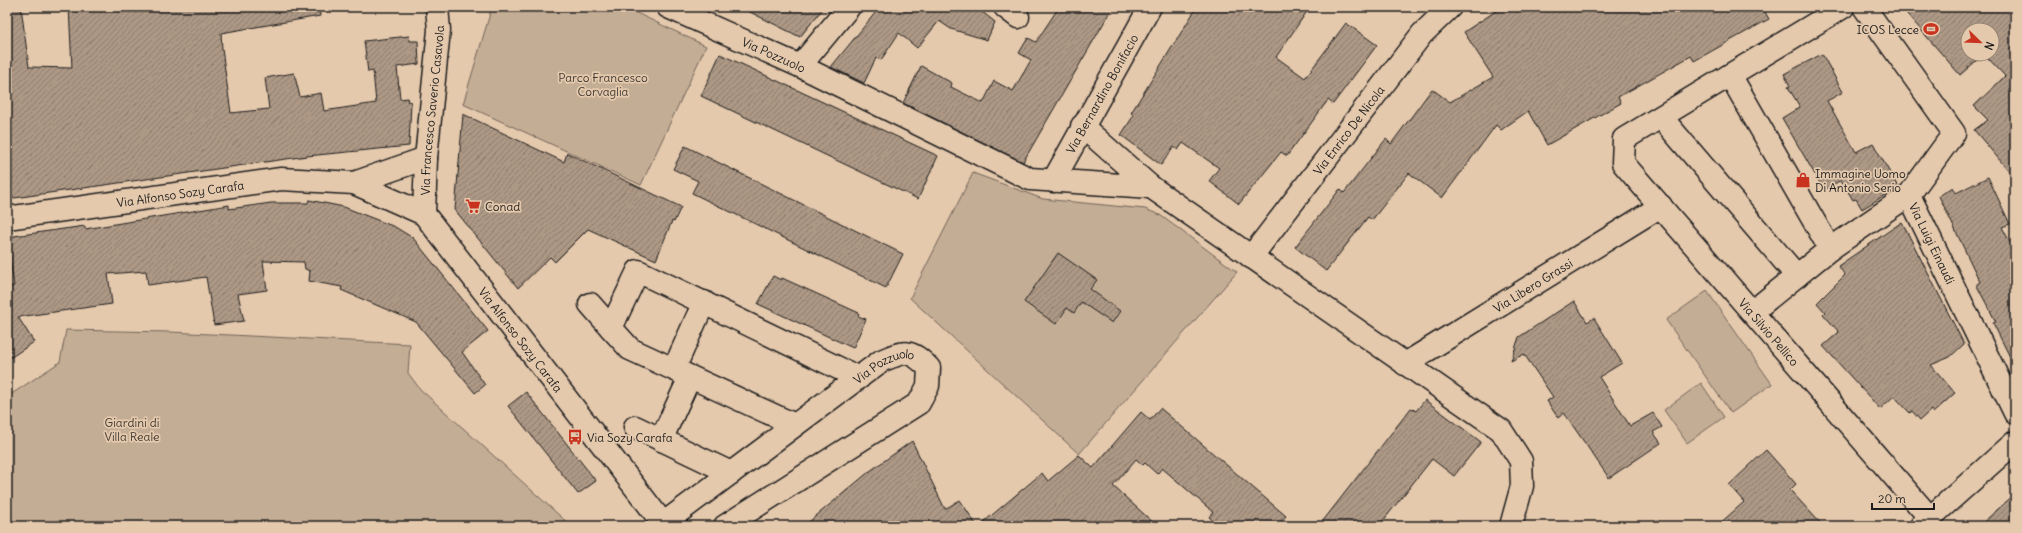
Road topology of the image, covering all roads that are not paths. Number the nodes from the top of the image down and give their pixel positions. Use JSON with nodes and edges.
{"nodes":[{"id":1,"x":437,"y":7,"type":"edge"},
{"id":2,"x":451,"y":7,"type":"edge"},
{"id":3,"x":668,"y":7,"type":"edge"},
{"id":4,"x":849,"y":7,"type":"edge"},
{"id":5,"x":1150,"y":7,"type":"edge"},
{"id":6,"x":1450,"y":7,"type":"edge"},
{"id":7,"x":1843,"y":7,"type":"edge"},
{"id":8,"x":1864,"y":7,"type":"edge"},
{"id":9,"x":439,"y":30,"type":"junction"},
{"id":10,"x":800,"y":66,"type":"junction"},
{"id":11,"x":1730,"y":75,"type":"junction"},
{"id":12,"x":1661,"y":117,"type":"junction"},
{"id":13,"x":1082,"y":126,"type":"junction"},
{"id":14,"x":426,"y":158,"type":"junction"},
{"id":15,"x":1053,"y":181,"type":"junction"},
{"id":16,"x":354,"y":183,"type":"junction"},
{"id":17,"x":1150,"y":187,"type":"junction"},
{"id":18,"x":1909,"y":195,"type":"junction"},
{"id":19,"x":1661,"y":206,"type":"junction"},
{"id":20,"x":424,"y":214,"type":"junction"},
{"id":21,"x":7,"y":218,"type":"edge"},
{"id":22,"x":1830,"y":249,"type":"junction"},
{"id":23,"x":1251,"y":257,"type":"junction"},
{"id":24,"x":1797,"y":276,"type":"junction"},
{"id":25,"x":704,"y":302,"type":"junction"},
{"id":26,"x":590,"y":304,"type":"dead end"},
{"id":27,"x":1752,"y":312,"type":"junction"},
{"id":28,"x":611,"y":328,"type":"junction"},
{"id":29,"x":1404,"y":364,"type":"junction"},
{"id":30,"x":682,"y":373,"type":"junction"},
{"id":31,"x":860,"y":378,"type":"junction"},
{"id":32,"x":2015,"y":413,"type":"edge"},
{"id":33,"x":795,"y":425,"type":"junction"},
{"id":34,"x":635,"y":427,"type":"dead end"},
{"id":35,"x":661,"y":440,"type":"junction"},
{"id":36,"x":2015,"y":442,"type":"edge"},
{"id":37,"x":731,"y":474,"type":"junction"},
{"id":38,"x":1925,"y":522,"type":"edge"},
{"id":39,"x":664,"y":525,"type":"edge"},
{"id":40,"x":725,"y":526,"type":"edge"},
{"id":41,"x":1511,"y":526,"type":"edge"}],
"edges":[{"from":1,"to":9,"type":"street","name":"Via Francesco Saverio Casavola"},
{"from":2,"to":9,"type":"street"},
{"from":3,"to":10,"type":"street","name":"Via Pozzuolo"},
{"from":4,"to":10,"type":"street"},
{"from":5,"to":13,"type":"street","name":"Via Bernardino Bonifacio"},
{"from":6,"to":23,"type":"street","name":"Via Enrico De Nicola"},
{"from":7,"to":11,"type":"street"},
{"from":8,"to":18,"type":"street","name":"Via Luigi Einaudi"},
{"from":9,"to":14,"type":"street","name":"Via Francesco Saverio Casavola"},
{"from":10,"to":15,"type":"street","name":"Via Pozzuolo"},
{"from":11,"to":12,"type":"street"},
{"from":11,"to":22,"type":"street"},
{"from":12,"to":19,"type":"street","name":"Via Silvio Pellico"},
{"from":12,"to":24,"type":"street"},
{"from":13,"to":15,"type":"street","name":"Via Bernardino Bonifacio"},
{"from":13,"to":17,"type":"street"},
{"from":14,"to":16,"type":"street","name":"Via Alfonso Sozy Carafa"},
{"from":14,"to":20,"type":"street","name":"Via Francesco Saverio Casavola"},
{"from":15,"to":17,"type":"street","name":"Via Pozzuolo"},
{"from":16,"to":20,"type":"street","name":"Via Alfonso Sozy Carafa"},
{"from":16,"to":21,"type":"street","name":"Via Alfonso Sozy Carafa"},
{"from":17,"to":23,"type":"street"},
{"from":18,"to":22,"type":"street"},
{"from":18,"to":32,"type":"street","name":"Via Luigi Einaudi"},
{"from":19,"to":27,"type":"street","name":"Via Silvio Pellico"},
{"from":19,"to":29,"type":"street","name":"Via Libero Grassi"},
{"from":20,"to":39,"type":"street","name":"Via Alfonso Sozy Carafa"},
{"from":22,"to":24,"type":"street"},
{"from":23,"to":29,"type":"street"},
{"from":24,"to":27,"type":"street"},
{"from":25,"to":28,"type":"street"},
{"from":25,"to":30,"type":"street"},
{"from":25,"to":31,"type":"street"},
{"from":26,"to":28,"type":"street"},
{"from":27,"to":38,"type":"street","name":"Via Silvio Pellico"},
{"from":28,"to":30,"type":"street"},
{"from":29,"to":41,"type":"street"},
{"from":30,"to":33,"type":"street"},
{"from":30,"to":35,"type":"street"},
{"from":31,"to":33,"type":"street","name":"Via Pozzuolo"},
{"from":31,"to":40,"type":"street","name":"Via Pozzuolo"},
{"from":33,"to":37,"type":"street","name":"Via Pozzuolo"},
{"from":34,"to":35,"type":"street"},
{"from":35,"to":37,"type":"street"},
{"from":36,"to":38,"type":"street"},
{"from":37,"to":39,"type":"street","name":"Via Pozzuolo"}]}
